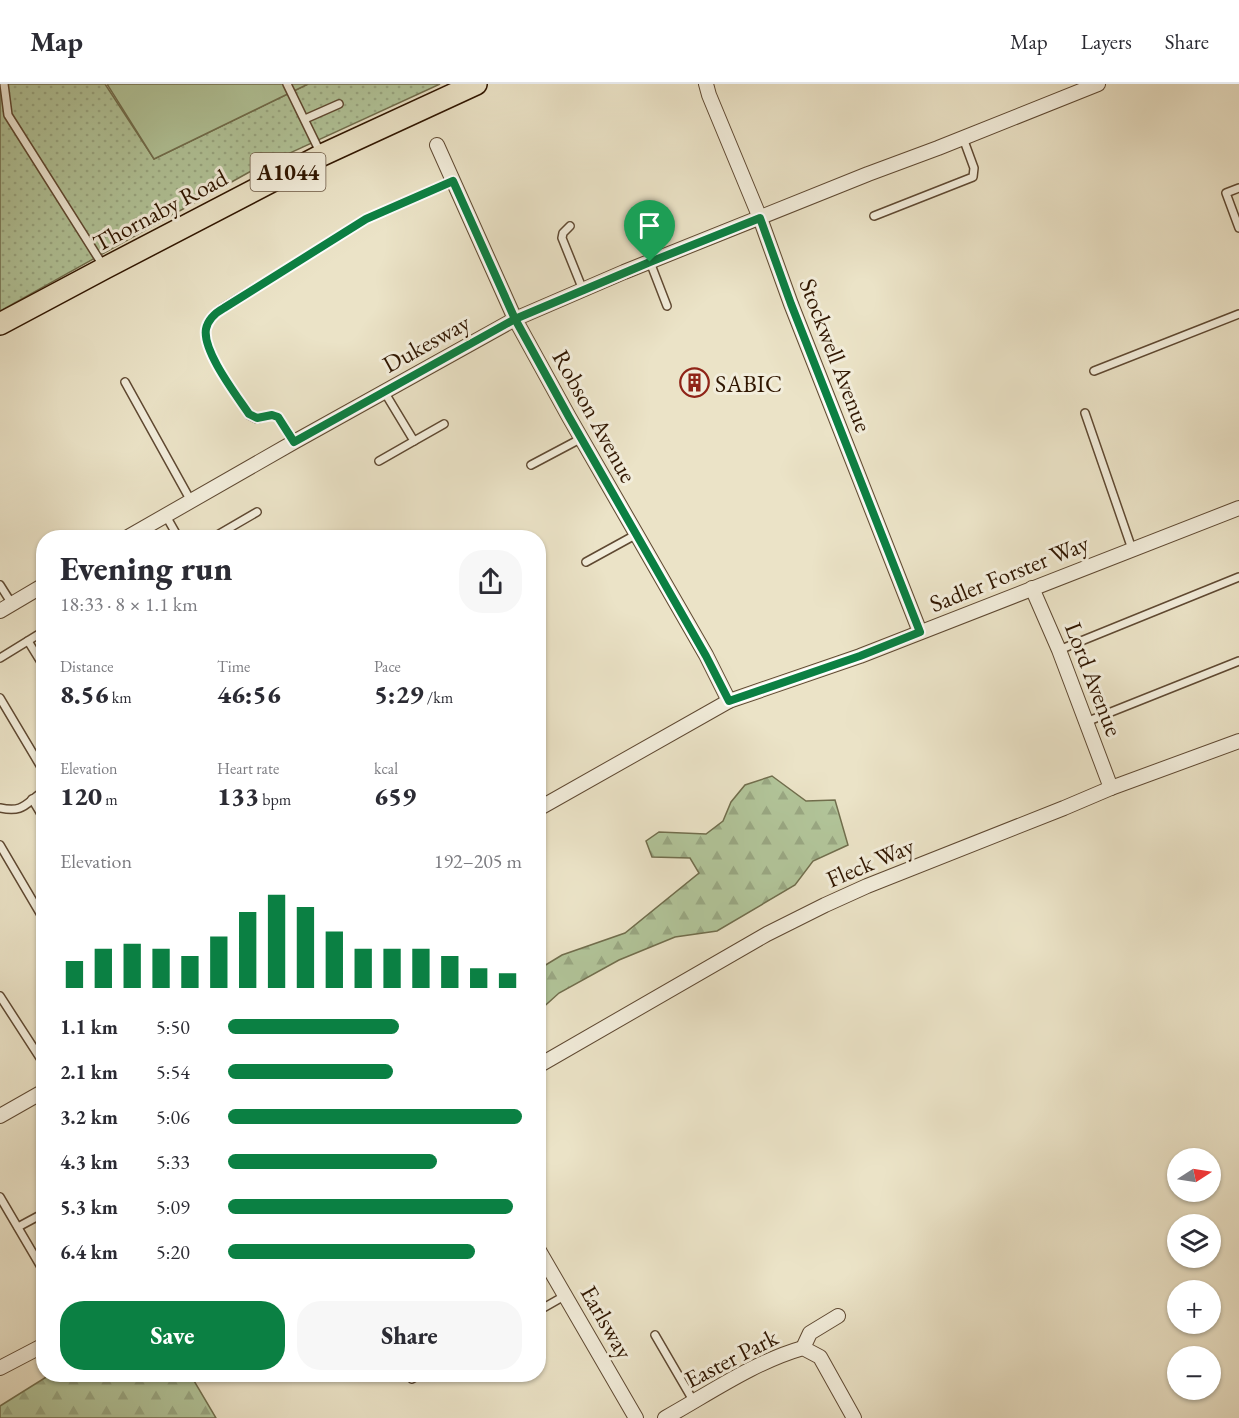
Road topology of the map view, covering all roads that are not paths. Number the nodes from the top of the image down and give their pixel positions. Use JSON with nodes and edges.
{"nodes":[{"id":1,"x":4,"y":84,"type":"edge"},
{"id":2,"x":287,"y":84,"type":"edge"},
{"id":3,"x":476,"y":84,"type":"edge"},
{"id":4,"x":1098,"y":84,"type":"edge"},
{"id":5,"x":705,"y":88,"type":"edge"},
{"id":6,"x":1068,"y":89,"type":"edge"},
{"id":7,"x":339,"y":104,"type":"dead end"},
{"id":8,"x":305,"y":119,"type":"junction"},
{"id":9,"x":963,"y":138,"type":"junction"},
{"id":10,"x":437,"y":145,"type":"dead end"},
{"id":11,"x":322,"y":155,"type":"junction"},
{"id":12,"x":453,"y":181,"type":"junction"},
{"id":13,"x":1239,"y":188,"type":"edge"},
{"id":14,"x":874,"y":216,"type":"dead end"},
{"id":15,"x":760,"y":218,"type":"junction"},
{"id":16,"x":570,"y":226,"type":"dead end"},
{"id":17,"x":1239,"y":228,"type":"edge"},
{"id":18,"x":650,"y":262,"type":"junction"},
{"id":19,"x":105,"y":268,"type":"junction"},
{"id":20,"x":583,"y":290,"type":"junction"},
{"id":21,"x":667,"y":306,"type":"dead end"},
{"id":22,"x":1239,"y":314,"type":"edge"},
{"id":23,"x":515,"y":319,"type":"junction"},
{"id":24,"x":0,"y":324,"type":"edge"},
{"id":25,"x":1094,"y":371,"type":"dead end"},
{"id":26,"x":125,"y":382,"type":"dead end"},
{"id":27,"x":384,"y":393,"type":"junction"},
{"id":28,"x":1085,"y":413,"type":"dead end"},
{"id":29,"x":444,"y":424,"type":"dead end"},
{"id":30,"x":582,"y":438,"type":"junction"},
{"id":31,"x":414,"y":441,"type":"junction"},
{"id":32,"x":294,"y":442,"type":"junction"},
{"id":33,"x":379,"y":461,"type":"dead end"},
{"id":34,"x":531,"y":465,"type":"dead end"},
{"id":35,"x":192,"y":501,"type":"junction"},
{"id":36,"x":1239,"y":508,"type":"edge"},
{"id":37,"x":257,"y":512,"type":"dead end"},
{"id":38,"x":166,"y":516,"type":"junction"},
{"id":39,"x":141,"y":530,"type":"edge"},
{"id":40,"x":174,"y":530,"type":"edge"},
{"id":41,"x":226,"y":530,"type":"edge"},
{"id":42,"x":637,"y":534,"type":"junction"},
{"id":43,"x":1132,"y":549,"type":"junction"},
{"id":44,"x":586,"y":562,"type":"dead end"},
{"id":45,"x":1239,"y":577,"type":"edge"},
{"id":46,"x":0,"y":585,"type":"edge"},
{"id":47,"x":1032,"y":588,"type":"junction"},
{"id":48,"x":36,"y":590,"type":"edge"},
{"id":49,"x":6,"y":607,"type":"edge"},
{"id":50,"x":920,"y":632,"type":"junction"},
{"id":51,"x":36,"y":636,"type":"edge"},
{"id":52,"x":28,"y":641,"type":"junction"},
{"id":53,"x":1059,"y":650,"type":"junction"},
{"id":54,"x":36,"y":654,"type":"edge"},
{"id":55,"x":0,"y":658,"type":"edge"},
{"id":56,"x":1239,"y":661,"type":"edge"},
{"id":57,"x":0,"y":698,"type":"edge"},
{"id":58,"x":729,"y":701,"type":"junction"},
{"id":59,"x":1086,"y":722,"type":"junction"},
{"id":60,"x":1239,"y":741,"type":"edge"},
{"id":61,"x":36,"y":759,"type":"edge"},
{"id":62,"x":1111,"y":788,"type":"junction"},
{"id":63,"x":36,"y":796,"type":"edge"},
{"id":64,"x":32,"y":799,"type":"junction"},
{"id":65,"x":546,"y":804,"type":"edge"},
{"id":66,"x":36,"y":806,"type":"edge"},
{"id":67,"x":0,"y":808,"type":"edge"},
{"id":68,"x":0,"y":845,"type":"edge"},
{"id":69,"x":36,"y":906,"type":"edge"},
{"id":70,"x":0,"y":996,"type":"edge"},
{"id":71,"x":36,"y":1052,"type":"edge"},
{"id":72,"x":546,"y":1061,"type":"edge"},
{"id":73,"x":36,"y":1096,"type":"edge"},
{"id":74,"x":0,"y":1116,"type":"edge"},
{"id":75,"x":0,"y":1197,"type":"edge"},
{"id":76,"x":36,"y":1217,"type":"edge"},
{"id":77,"x":18,"y":1227,"type":"junction"},
{"id":78,"x":36,"y":1258,"type":"edge"},
{"id":79,"x":546,"y":1262,"type":"edge"},
{"id":80,"x":566,"y":1295,"type":"junction"},
{"id":81,"x":546,"y":1306,"type":"edge"},
{"id":82,"x":838,"y":1316,"type":"dead end"},
{"id":83,"x":655,"y":1335,"type":"dead end"},
{"id":84,"x":803,"y":1348,"type":"junction"},
{"id":85,"x":36,"y":1349,"type":"edge"},
{"id":86,"x":0,"y":1368,"type":"edge"},
{"id":87,"x":694,"y":1402,"type":"junction"},
{"id":88,"x":636,"y":1418,"type":"edge"},
{"id":89,"x":665,"y":1418,"type":"edge"},
{"id":90,"x":854,"y":1418,"type":"edge"}],
"edges":[{"from":1,"to":19,"type":"lane"},
{"from":2,"to":8,"type":"lane"},
{"from":3,"to":11,"type":"main road","name":"Thornaby Road","number":"A1044"},
{"from":4,"to":6,"type":"street","name":"Dukesway"},
{"from":5,"to":15,"type":"street","name":"Stockwell Avenue"},
{"from":6,"to":9,"type":"street","name":"Dukesway"},
{"from":7,"to":8,"type":"lane"},
{"from":8,"to":11,"type":"lane"},
{"from":9,"to":14,"type":"lane"},
{"from":9,"to":15,"type":"street","name":"Dukesway"},
{"from":10,"to":12,"type":"street","name":"Robson Avenue"},
{"from":11,"to":19,"type":"main road","name":"Thornaby Road","number":"A1044"},
{"from":12,"to":23,"type":"street","name":"Robson Avenue"},
{"from":12,"to":32,"type":"lane"},
{"from":13,"to":17,"type":"lane"},
{"from":15,"to":18,"type":"street","name":"Dukesway"},
{"from":15,"to":50,"type":"street","name":"Stockwell Avenue"},
{"from":16,"to":20,"type":"lane"},
{"from":18,"to":20,"type":"street","name":"Dukesway"},
{"from":18,"to":21,"type":"lane"},
{"from":19,"to":24,"type":"main road","name":"Thornaby Road","number":"A1044"},
{"from":20,"to":23,"type":"street","name":"Dukesway"},
{"from":22,"to":25,"type":"lane"},
{"from":23,"to":27,"type":"street","name":"Dukesway"},
{"from":23,"to":30,"type":"street","name":"Robson Avenue"},
{"from":26,"to":35,"type":"lane"},
{"from":27,"to":31,"type":"lane"},
{"from":27,"to":32,"type":"street","name":"Dukesway"},
{"from":28,"to":43,"type":"lane"},
{"from":29,"to":31,"type":"lane"},
{"from":30,"to":34,"type":"lane"},
{"from":30,"to":42,"type":"street","name":"Robson Avenue"},
{"from":31,"to":33,"type":"lane"},
{"from":32,"to":35,"type":"street","name":"Dukesway"},
{"from":35,"to":38,"type":"street","name":"Dukesway"},
{"from":36,"to":43,"type":"street","name":"Sadler Forster Way"},
{"from":37,"to":41,"type":"lane"},
{"from":38,"to":39,"type":"street","name":"Dukesway"},
{"from":38,"to":40,"type":"lane"},
{"from":42,"to":44,"type":"lane"},
{"from":42,"to":58,"type":"street","name":"Robson Avenue"},
{"from":43,"to":47,"type":"street","name":"Sadler Forster Way"},
{"from":45,"to":53,"type":"lane"},
{"from":46,"to":49,"type":"lane"},
{"from":47,"to":50,"type":"street","name":"Sadler Forster Way"},
{"from":47,"to":53,"type":"street","name":"Lord Avenue"},
{"from":48,"to":49,"type":"street"},
{"from":50,"to":58,"type":"street","name":"Sadler Forster Way"},
{"from":51,"to":52,"type":"lane"},
{"from":52,"to":54,"type":"lane"},
{"from":52,"to":55,"type":"lane"},
{"from":53,"to":59,"type":"street","name":"Lord Avenue"},
{"from":56,"to":59,"type":"lane"},
{"from":57,"to":61,"type":"lane"},
{"from":58,"to":65,"type":"street","name":"Sadler Forster Way"},
{"from":59,"to":62,"type":"street","name":"Lord Avenue"},
{"from":60,"to":62,"type":"street","name":"Fleck Way"},
{"from":62,"to":72,"type":"street","name":"Fleck Way"},
{"from":63,"to":64,"type":"lane"},
{"from":64,"to":66,"type":"lane"},
{"from":64,"to":67,"type":"lane"},
{"from":68,"to":69,"type":"lane"},
{"from":70,"to":71,"type":"lane"},
{"from":73,"to":74,"type":"street"},
{"from":75,"to":77,"type":"lane"},
{"from":76,"to":77,"type":"lane"},
{"from":77,"to":78,"type":"lane"},
{"from":79,"to":80,"type":"street","name":"Earlsway"},
{"from":80,"to":81,"type":"lane"},
{"from":80,"to":88,"type":"street","name":"Earlsway"},
{"from":82,"to":84,"type":"street"},
{"from":83,"to":87,"type":"lane"},
{"from":84,"to":87,"type":"street","name":"Easter Park"},
{"from":84,"to":90,"type":"street","name":"Easter Park"},
{"from":85,"to":86,"type":"street"},
{"from":87,"to":89,"type":"street","name":"Easter Park"}]}
